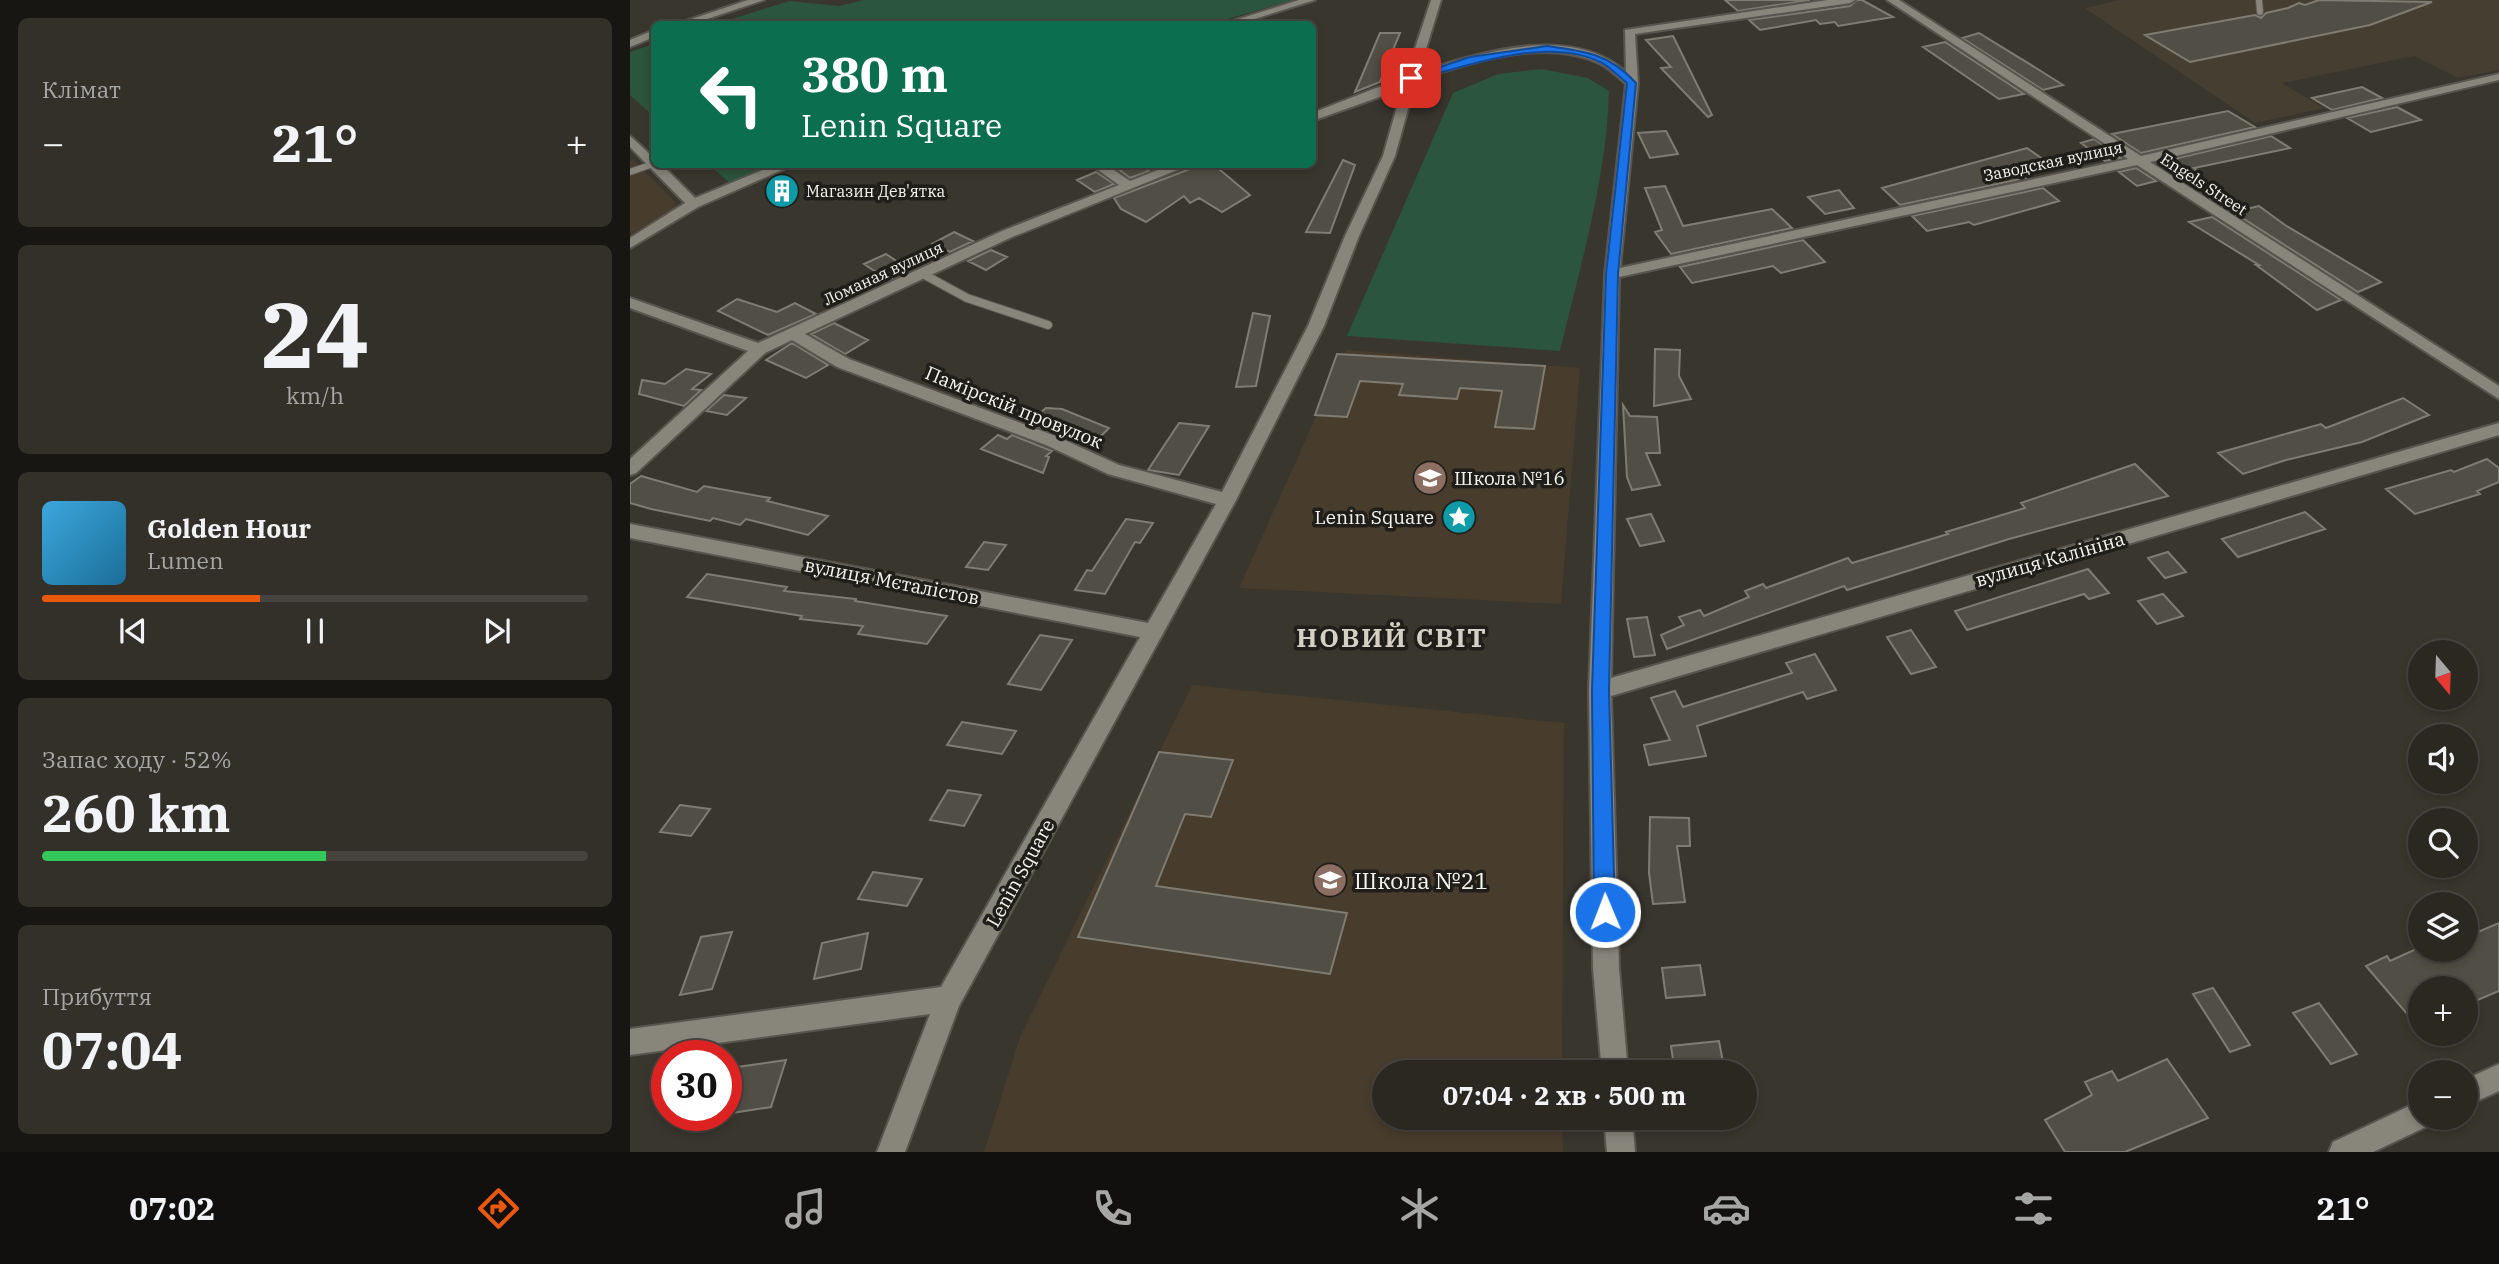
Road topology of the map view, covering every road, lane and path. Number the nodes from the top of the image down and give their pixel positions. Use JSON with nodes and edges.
{"nodes":[{"id":1,"x":759,"y":0,"type":"edge"},
{"id":2,"x":1310,"y":0,"type":"edge"},
{"id":3,"x":1436,"y":0,"type":"edge"},
{"id":4,"x":1850,"y":0,"type":"edge"},
{"id":5,"x":1892,"y":0,"type":"edge"},
{"id":6,"x":2259,"y":0,"type":"edge"},
{"id":7,"x":2260,"y":12,"type":"dead end"},
{"id":8,"x":692,"y":21,"type":"edge"},
{"id":9,"x":1238,"y":21,"type":"edge"},
{"id":10,"x":651,"y":34,"type":"edge"},
{"id":11,"x":630,"y":44,"type":"edge"},
{"id":12,"x":2499,"y":77,"type":"edge"},
{"id":13,"x":1410,"y":81,"type":"junction"},
{"id":14,"x":1632,"y":83,"type":"junction"},
{"id":15,"x":1316,"y":116,"type":"edge"},
{"id":16,"x":630,"y":141,"type":"edge"},
{"id":17,"x":2137,"y":161,"type":"junction"},
{"id":18,"x":651,"y":162,"type":"edge"},
{"id":19,"x":651,"y":165,"type":"edge"},
{"id":20,"x":657,"y":168,"type":"edge"},
{"id":21,"x":779,"y":168,"type":"edge"},
{"id":22,"x":1102,"y":168,"type":"edge"},
{"id":23,"x":1176,"y":168,"type":"edge"},
{"id":24,"x":630,"y":172,"type":"edge"},
{"id":25,"x":1129,"y":186,"type":"junction"},
{"id":26,"x":693,"y":204,"type":"junction"},
{"id":27,"x":630,"y":244,"type":"edge"},
{"id":28,"x":923,"y":274,"type":"junction"},
{"id":29,"x":1612,"y":274,"type":"junction"},
{"id":30,"x":630,"y":303,"type":"edge"},
{"id":31,"x":1048,"y":325,"type":"dead end"},
{"id":32,"x":794,"y":334,"type":"junction"},
{"id":33,"x":759,"y":349,"type":"junction"},
{"id":34,"x":2499,"y":394,"type":"edge"},
{"id":35,"x":2499,"y":429,"type":"edge"},
{"id":36,"x":630,"y":469,"type":"edge"},
{"id":37,"x":1227,"y":500,"type":"junction"},
{"id":38,"x":630,"y":531,"type":"edge"},
{"id":39,"x":1155,"y":632,"type":"junction"},
{"id":40,"x":1600,"y":690,"type":"junction"},
{"id":41,"x":949,"y":999,"type":"junction"},
{"id":42,"x":630,"y":1042,"type":"edge"},
{"id":43,"x":1614,"y":1060,"type":"edge"},
{"id":44,"x":2499,"y":1077,"type":"edge"},
{"id":45,"x":2478,"y":1087,"type":"edge"},
{"id":46,"x":2408,"y":1121,"type":"edge"},
{"id":47,"x":1619,"y":1130,"type":"edge"},
{"id":48,"x":891,"y":1152,"type":"edge"},
{"id":49,"x":1621,"y":1152,"type":"edge"},
{"id":50,"x":2343,"y":1152,"type":"edge"}],
"edges":[{"from":1,"to":8,"type":"street"},
{"from":2,"to":9,"type":"street"},
{"from":3,"to":13,"type":"street","name":"Lenin Square"},
{"from":4,"to":14,"type":"street"},
{"from":5,"to":17,"type":"street","name":"Engels Street"},
{"from":6,"to":7,"type":"lane"},
{"from":10,"to":11,"type":"street"},
{"from":12,"to":17,"type":"street","name":"Заводская вулиця"},
{"from":13,"to":14,"type":"street"},
{"from":13,"to":15,"type":"street"},
{"from":13,"to":37,"type":"street","name":"Lenin Square"},
{"from":14,"to":29,"type":"street"},
{"from":16,"to":18,"type":"street"},
{"from":17,"to":29,"type":"street","name":"Заводская вулиця"},
{"from":17,"to":34,"type":"street","name":"Engels Street"},
{"from":19,"to":24,"type":"lane"},
{"from":20,"to":26,"type":"street"},
{"from":21,"to":26,"type":"street"},
{"from":22,"to":25,"type":"street"},
{"from":23,"to":25,"type":"street","name":"Ломаная вулиця"},
{"from":25,"to":28,"type":"street","name":"Ломаная вулиця"},
{"from":26,"to":27,"type":"street"},
{"from":28,"to":31,"type":"lane"},
{"from":28,"to":32,"type":"street","name":"Ломаная вулиця"},
{"from":29,"to":40,"type":"street"},
{"from":30,"to":33,"type":"street"},
{"from":32,"to":33,"type":"street","name":"Ломаная вулиця"},
{"from":32,"to":37,"type":"street","name":"Памірскій провулок"},
{"from":33,"to":36,"type":"street","name":"Ломаная вулиця"},
{"from":35,"to":40,"type":"street","name":"вулиця Калініна"},
{"from":37,"to":39,"type":"street","name":"Lenin Square"},
{"from":38,"to":39,"type":"street","name":"вулиця Мєталістов"},
{"from":39,"to":41,"type":"street","name":"Lenin Square"},
{"from":40,"to":43,"type":"street"},
{"from":41,"to":42,"type":"street"},
{"from":41,"to":48,"type":"street","name":"Lenin Square"},
{"from":44,"to":45,"type":"street"},
{"from":46,"to":50,"type":"street"},
{"from":47,"to":49,"type":"street"}]}
